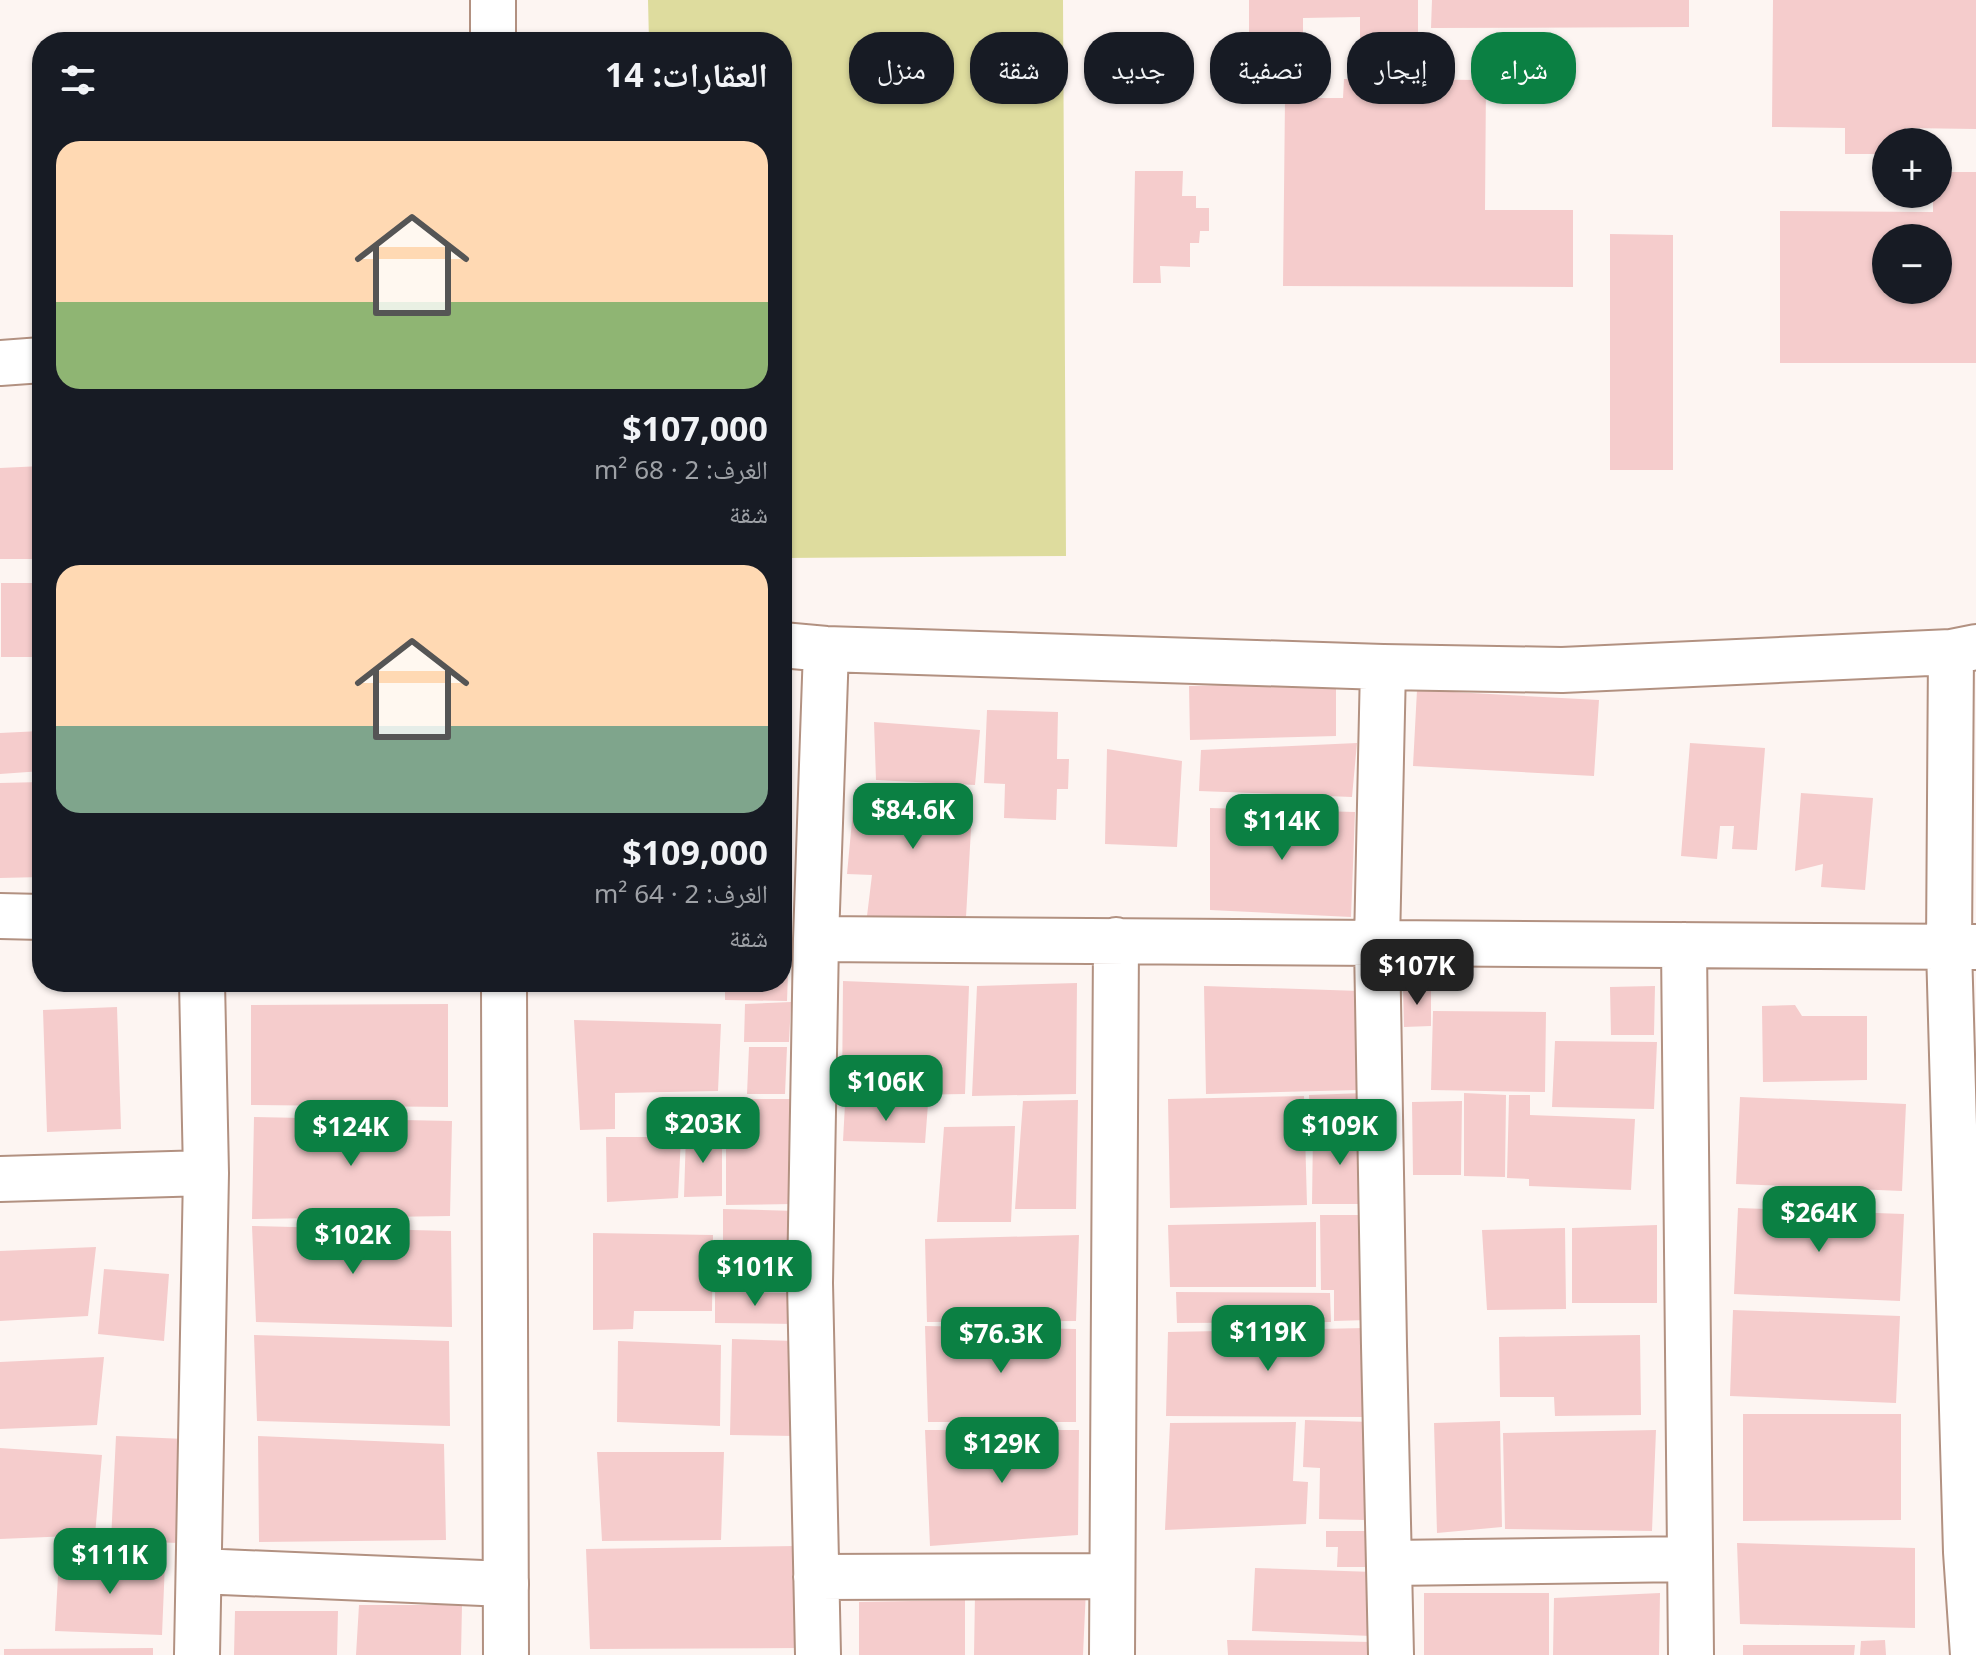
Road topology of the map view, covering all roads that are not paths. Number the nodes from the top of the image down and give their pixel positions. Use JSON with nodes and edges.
{"nodes":[{"id":1,"x":493,"y":0,"type":"edge"},
{"id":2,"x":493,"y":32,"type":"edge"},
{"id":3,"x":32,"y":361,"type":"edge"},
{"id":4,"x":0,"y":363,"type":"edge"},
{"id":5,"x":792,"y":646,"type":"edge"},
{"id":6,"x":826,"y":649,"type":"junction"},
{"id":7,"x":1963,"y":650,"type":"edge"},
{"id":8,"x":1383,"y":667,"type":"junction"},
{"id":9,"x":0,"y":916,"type":"edge"},
{"id":10,"x":32,"y":917,"type":"edge"},
{"id":11,"x":816,"y":939,"type":"junction"},
{"id":12,"x":1116,"y":940,"type":"junction"},
{"id":13,"x":1377,"y":943,"type":"junction"},
{"id":14,"x":1684,"y":945,"type":"junction"},
{"id":15,"x":1963,"y":947,"type":"edge"},
{"id":16,"x":202,"y":992,"type":"edge"},
{"id":17,"x":504,"y":992,"type":"edge"},
{"id":18,"x":206,"y":1173,"type":"junction"},
{"id":19,"x":0,"y":1179,"type":"edge"},
{"id":20,"x":1971,"y":1552,"type":"edge"},
{"id":21,"x":1690,"y":1559,"type":"junction"},
{"id":22,"x":1389,"y":1563,"type":"junction"},
{"id":23,"x":199,"y":1571,"type":"junction"},
{"id":24,"x":1112,"y":1576,"type":"junction"},
{"id":25,"x":816,"y":1577,"type":"junction"},
{"id":26,"x":506,"y":1584,"type":"junction"},
{"id":27,"x":197,"y":1655,"type":"edge"},
{"id":28,"x":506,"y":1655,"type":"edge"},
{"id":29,"x":818,"y":1655,"type":"edge"},
{"id":30,"x":1112,"y":1655,"type":"edge"},
{"id":31,"x":1391,"y":1655,"type":"edge"},
{"id":32,"x":1691,"y":1655,"type":"edge"},
{"id":33,"x":1973,"y":1655,"type":"edge"}],
"edges":[{"from":1,"to":2,"type":"street"},
{"from":3,"to":4,"type":"street"},
{"from":5,"to":6,"type":"street"},
{"from":6,"to":8,"type":"street"},
{"from":6,"to":11,"type":"street"},
{"from":7,"to":8,"type":"street"},
{"from":7,"to":15,"type":"street"},
{"from":8,"to":13,"type":"street"},
{"from":9,"to":10,"type":"street"},
{"from":11,"to":12,"type":"street"},
{"from":11,"to":25,"type":"street"},
{"from":12,"to":13,"type":"street"},
{"from":12,"to":24,"type":"street"},
{"from":13,"to":14,"type":"street"},
{"from":13,"to":22,"type":"street"},
{"from":14,"to":15,"type":"street"},
{"from":14,"to":21,"type":"street"},
{"from":15,"to":20,"type":"street"},
{"from":16,"to":18,"type":"street"},
{"from":17,"to":26,"type":"street"},
{"from":18,"to":19,"type":"street"},
{"from":18,"to":23,"type":"street"},
{"from":20,"to":33,"type":"street"},
{"from":21,"to":22,"type":"street"},
{"from":21,"to":32,"type":"street"},
{"from":22,"to":31,"type":"street"},
{"from":23,"to":26,"type":"street"},
{"from":23,"to":27,"type":"street"},
{"from":24,"to":25,"type":"street"},
{"from":24,"to":30,"type":"street"},
{"from":25,"to":29,"type":"street"},
{"from":26,"to":28,"type":"street"}]}
